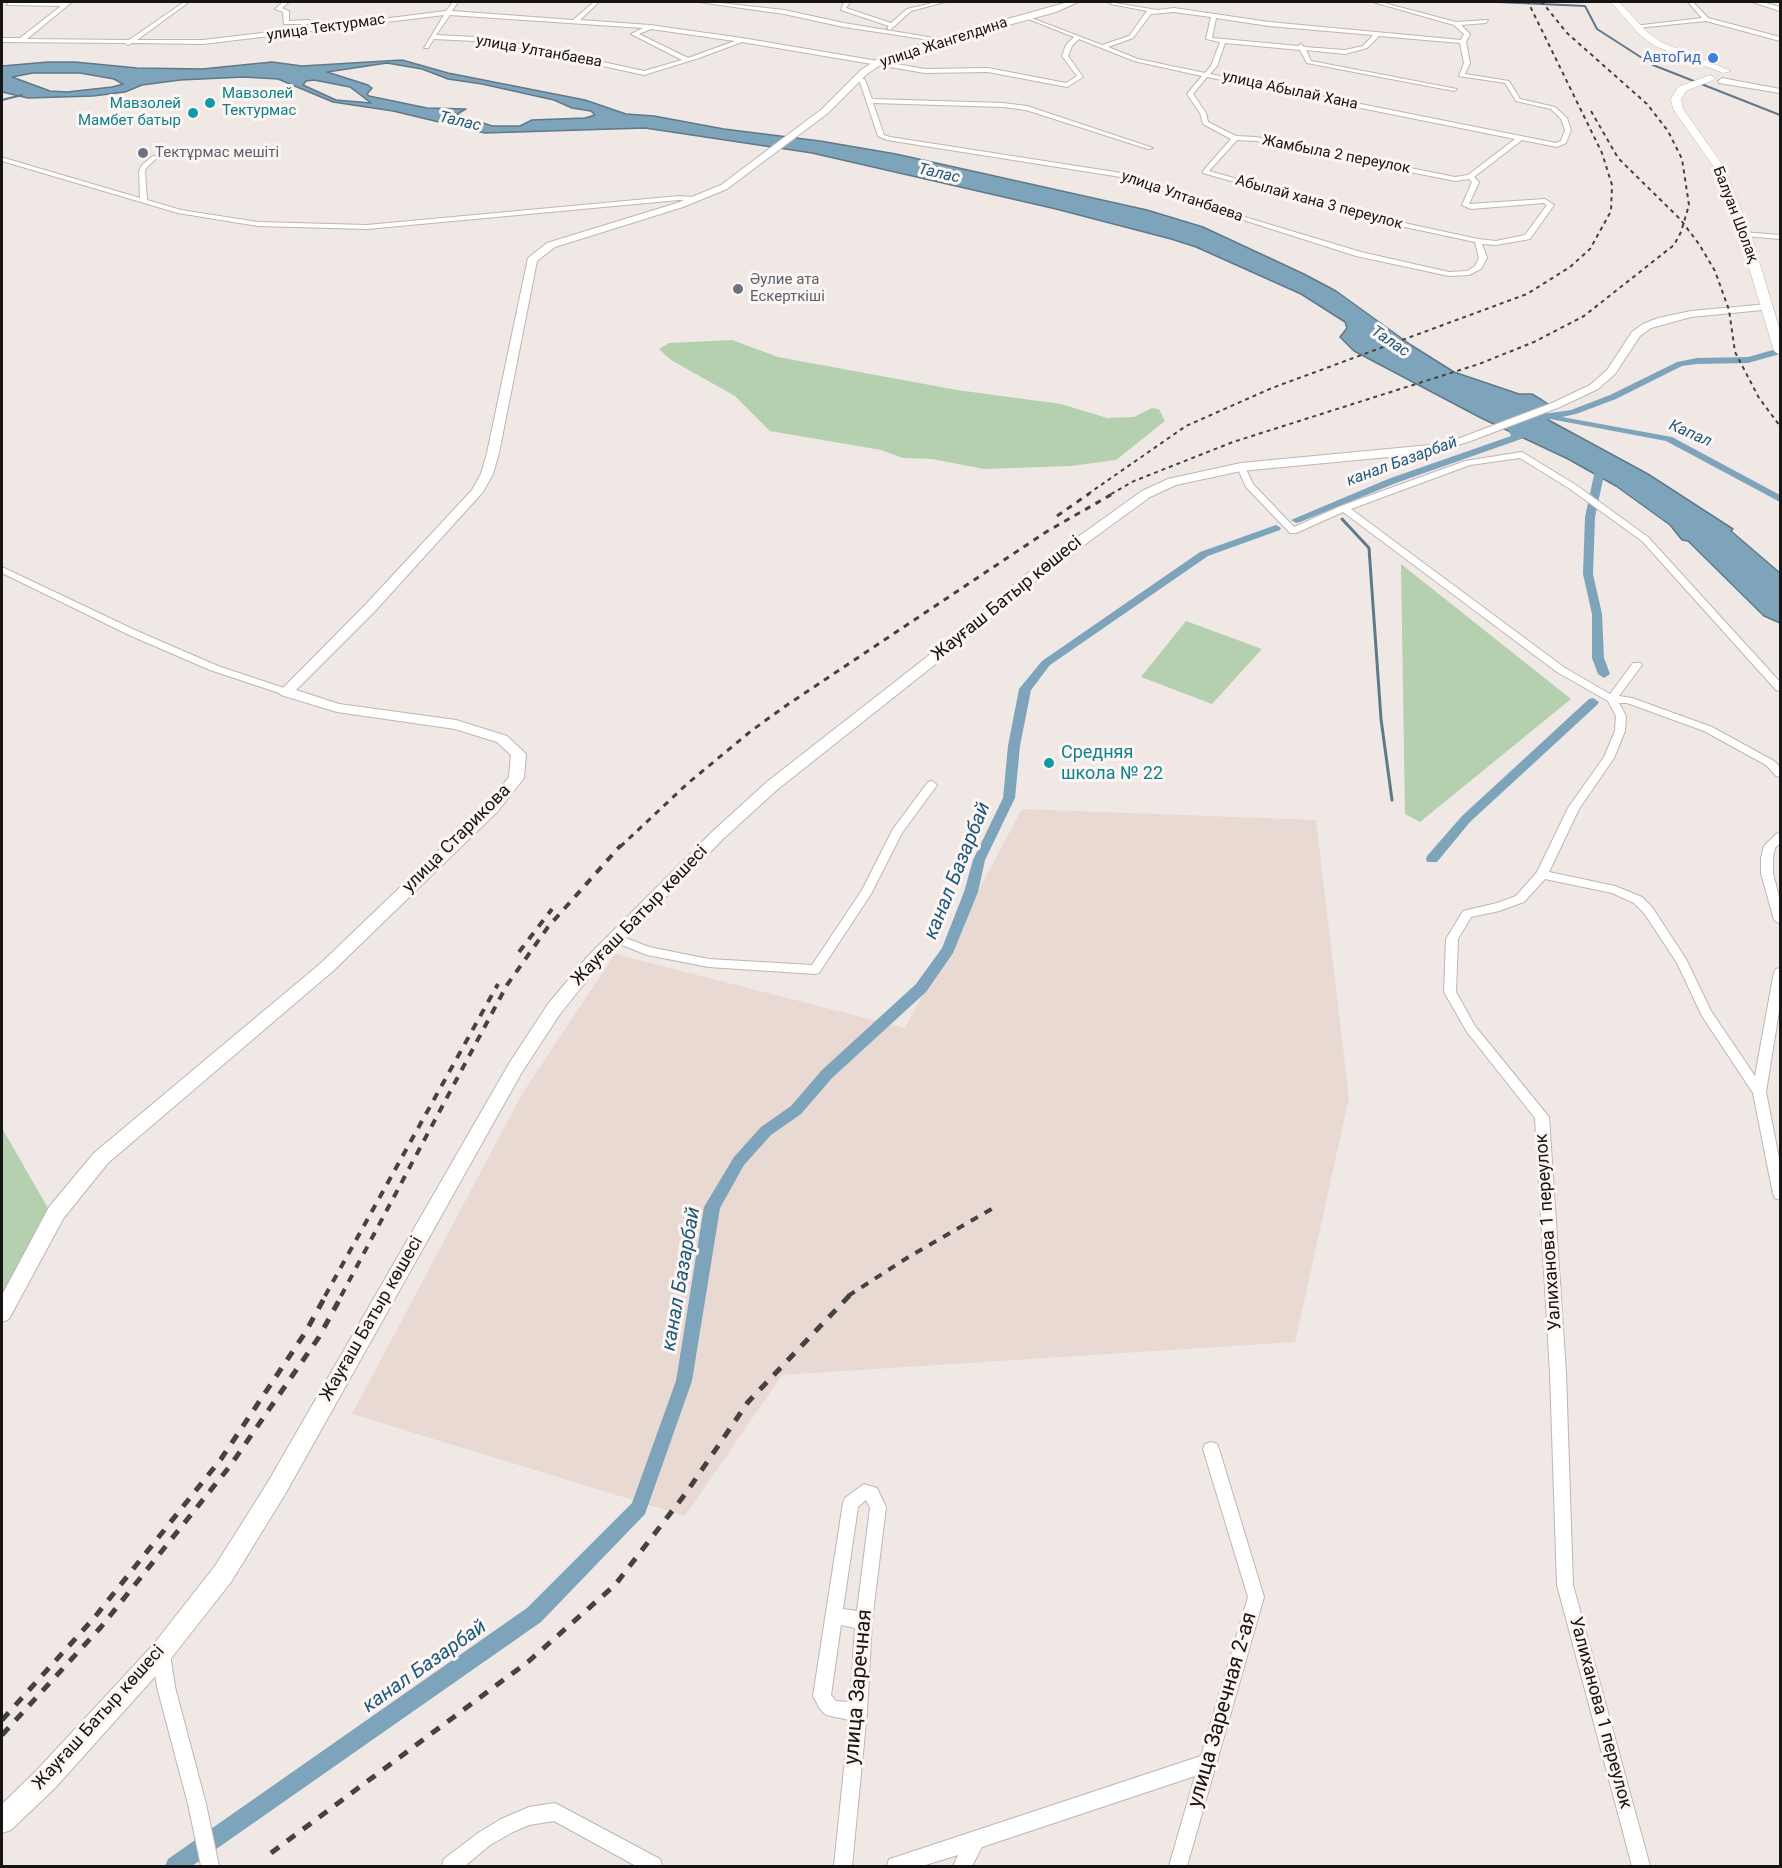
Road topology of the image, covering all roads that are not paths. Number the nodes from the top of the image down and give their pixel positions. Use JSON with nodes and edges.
{"nodes":[{"id":1,"x":187,"y":2,"type":"edge"},
{"id":2,"x":286,"y":2,"type":"edge"},
{"id":3,"x":454,"y":2,"type":"edge"},
{"id":4,"x":597,"y":2,"type":"edge"},
{"id":5,"x":702,"y":2,"type":"edge"},
{"id":6,"x":847,"y":2,"type":"edge"},
{"id":7,"x":942,"y":2,"type":"edge"},
{"id":8,"x":1074,"y":2,"type":"edge"},
{"id":9,"x":1112,"y":2,"type":"edge"},
{"id":10,"x":1376,"y":2,"type":"edge"},
{"id":11,"x":1616,"y":2,"type":"edge"},
{"id":12,"x":1690,"y":2,"type":"edge"},
{"id":13,"x":1755,"y":2,"type":"edge"},
{"id":14,"x":10,"y":3,"type":"edge"},
{"id":15,"x":67,"y":3,"type":"edge"},
{"id":16,"x":2,"y":5,"type":"edge"},
{"id":17,"x":1780,"y":9,"type":"edge"},
{"id":18,"x":1157,"y":11,"type":"junction"},
{"id":19,"x":447,"y":13,"type":"junction"},
{"id":20,"x":1214,"y":16,"type":"junction"},
{"id":21,"x":1028,"y":17,"type":"junction"},
{"id":22,"x":1706,"y":19,"type":"junction"},
{"id":23,"x":575,"y":21,"type":"junction"},
{"id":24,"x":1485,"y":21,"type":"dead end"},
{"id":25,"x":1456,"y":24,"type":"junction"},
{"id":26,"x":892,"y":25,"type":"junction"},
{"id":27,"x":1637,"y":26,"type":"junction"},
{"id":28,"x":650,"y":27,"type":"junction"},
{"id":29,"x":317,"y":29,"type":"junction"},
{"id":30,"x":1318,"y":29,"type":"junction"},
{"id":31,"x":887,"y":31,"type":"junction"},
{"id":32,"x":1377,"y":35,"type":"junction"},
{"id":33,"x":432,"y":37,"type":"junction"},
{"id":34,"x":1078,"y":37,"type":"junction"},
{"id":35,"x":1780,"y":39,"type":"edge"},
{"id":36,"x":2,"y":40,"type":"edge"},
{"id":37,"x":742,"y":40,"type":"junction"},
{"id":38,"x":943,"y":40,"type":"junction"},
{"id":39,"x":20,"y":41,"type":"junction"},
{"id":40,"x":1223,"y":41,"type":"junction"},
{"id":41,"x":1463,"y":42,"type":"junction"},
{"id":42,"x":128,"y":43,"type":"junction"},
{"id":43,"x":1101,"y":46,"type":"junction"},
{"id":44,"x":1301,"y":46,"type":"junction"},
{"id":45,"x":426,"y":47,"type":"dead end"},
{"id":46,"x":1312,"y":47,"type":"junction"},
{"id":47,"x":1668,"y":49,"type":"junction"},
{"id":48,"x":688,"y":60,"type":"junction"},
{"id":49,"x":877,"y":63,"type":"junction"},
{"id":50,"x":1208,"y":75,"type":"junction"},
{"id":51,"x":1728,"y":75,"type":"junction"},
{"id":52,"x":1707,"y":76,"type":"junction"},
{"id":53,"x":858,"y":78,"type":"junction"},
{"id":54,"x":1454,"y":89,"type":"dead end"},
{"id":55,"x":1780,"y":90,"type":"edge"},
{"id":56,"x":871,"y":101,"type":"junction"},
{"id":57,"x":1236,"y":138,"type":"junction"},
{"id":58,"x":1520,"y":138,"type":"junction"},
{"id":59,"x":1150,"y":148,"type":"dead end"},
{"id":60,"x":155,"y":157,"type":"dead end"},
{"id":61,"x":2,"y":159,"type":"edge"},
{"id":62,"x":1470,"y":177,"type":"junction"},
{"id":63,"x":695,"y":200,"type":"junction"},
{"id":64,"x":144,"y":201,"type":"junction"},
{"id":65,"x":1745,"y":234,"type":"junction"},
{"id":66,"x":1780,"y":237,"type":"edge"},
{"id":67,"x":1478,"y":242,"type":"junction"},
{"id":68,"x":1768,"y":307,"type":"junction"},
{"id":69,"x":1780,"y":348,"type":"edge"},
{"id":70,"x":1241,"y":467,"type":"junction"},
{"id":71,"x":1344,"y":508,"type":"junction"},
{"id":72,"x":2,"y":570,"type":"edge"},
{"id":73,"x":7,"y":577,"type":"edge"},
{"id":74,"x":1637,"y":665,"type":"dead end"},
{"id":75,"x":1780,"y":688,"type":"edge"},
{"id":76,"x":286,"y":692,"type":"junction"},
{"id":77,"x":1612,"y":699,"type":"junction"},
{"id":78,"x":1780,"y":773,"type":"edge"},
{"id":79,"x":932,"y":785,"type":"dead end"},
{"id":80,"x":1780,"y":837,"type":"edge"},
{"id":81,"x":1542,"y":874,"type":"junction"},
{"id":82,"x":1780,"y":920,"type":"edge"},
{"id":83,"x":616,"y":938,"type":"junction"},
{"id":84,"x":1780,"y":972,"type":"edge"},
{"id":85,"x":1759,"y":1092,"type":"junction"},
{"id":86,"x":1780,"y":1194,"type":"edge"},
{"id":87,"x":2,"y":1313,"type":"edge"},
{"id":88,"x":1211,"y":1449,"type":"dead end"},
{"id":89,"x":833,"y":1615,"type":"junction"},
{"id":90,"x":864,"y":1621,"type":"junction"},
{"id":91,"x":161,"y":1653,"type":"junction"},
{"id":92,"x":858,"y":1712,"type":"junction"},
{"id":93,"x":1208,"y":1763,"type":"junction"},
{"id":94,"x":2,"y":1821,"type":"edge"},
{"id":95,"x":976,"y":1840,"type":"junction"},
{"id":96,"x":210,"y":1866,"type":"edge"},
{"id":97,"x":451,"y":1866,"type":"edge"},
{"id":98,"x":653,"y":1866,"type":"edge"},
{"id":99,"x":843,"y":1866,"type":"edge"},
{"id":100,"x":896,"y":1866,"type":"edge"},
{"id":101,"x":962,"y":1866,"type":"edge"},
{"id":102,"x":1178,"y":1866,"type":"edge"},
{"id":103,"x":1641,"y":1866,"type":"edge"}],
"edges":[{"from":1,"to":42,"type":"street"},
{"from":2,"to":29,"type":"street"},
{"from":3,"to":19,"type":"street"},
{"from":4,"to":23,"type":"street"},
{"from":5,"to":31,"type":"street"},
{"from":6,"to":26,"type":"street"},
{"from":7,"to":26,"type":"street"},
{"from":8,"to":21,"type":"street","name":"улица Жангелдина"},
{"from":9,"to":18,"type":"street"},
{"from":10,"to":25,"type":"street"},
{"from":11,"to":27,"type":"main road"},
{"from":12,"to":22,"type":"street"},
{"from":13,"to":17,"type":"street"},
{"from":14,"to":15,"type":"street"},
{"from":14,"to":16,"type":"street"},
{"from":15,"to":39,"type":"street"},
{"from":18,"to":20,"type":"street"},
{"from":18,"to":43,"type":"street"},
{"from":19,"to":23,"type":"street","name":"улица Тектурмас"},
{"from":19,"to":29,"type":"street","name":"улица Тектурмас"},
{"from":19,"to":33,"type":"street"},
{"from":20,"to":30,"type":"street"},
{"from":20,"to":40,"type":"street"},
{"from":21,"to":34,"type":"street","name":"улица Абылай Хана"},
{"from":21,"to":38,"type":"street","name":"улица Жангелдина"},
{"from":22,"to":27,"type":"street"},
{"from":22,"to":35,"type":"street"},
{"from":23,"to":28,"type":"street","name":"улица Тектурмас"},
{"from":24,"to":25,"type":"street"},
{"from":25,"to":41,"type":"street"},
{"from":26,"to":31,"type":"street"},
{"from":27,"to":47,"type":"main road"},
{"from":28,"to":37,"type":"street","name":"улица Тектурмас"},
{"from":28,"to":48,"type":"street"},
{"from":29,"to":42,"type":"street","name":"улица Тектурмас"},
{"from":30,"to":32,"type":"street"},
{"from":30,"to":46,"type":"street"},
{"from":31,"to":38,"type":"street"},
{"from":32,"to":41,"type":"street"},
{"from":32,"to":46,"type":"street"},
{"from":33,"to":45,"type":"street"},
{"from":33,"to":48,"type":"street","name":"улица Ултанбаева"},
{"from":34,"to":43,"type":"street","name":"улица Абылай Хана"},
{"from":34,"to":49,"type":"street","name":"улица Тектурмас"},
{"from":36,"to":39,"type":"street","name":"улица Тектурмас"},
{"from":37,"to":48,"type":"street"},
{"from":37,"to":49,"type":"street","name":"улица Тектурмас"},
{"from":38,"to":49,"type":"street","name":"улица Жангелдина"},
{"from":39,"to":42,"type":"street","name":"улица Тектурмас"},
{"from":40,"to":44,"type":"street"},
{"from":40,"to":50,"type":"street"},
{"from":41,"to":58,"type":"street","name":"улица Абылай Хана"},
{"from":43,"to":50,"type":"street","name":"улица Абылай Хана"},
{"from":44,"to":46,"type":"street"},
{"from":44,"to":54,"type":"street"},
{"from":47,"to":51,"type":"main road"},
{"from":47,"to":52,"type":"main road"},
{"from":49,"to":53,"type":"street","name":"улица Жангелдина"},
{"from":50,"to":57,"type":"street","name":"Жамбыла 2 переулок"},
{"from":50,"to":58,"type":"street","name":"улица Абылай Хана"},
{"from":51,"to":52,"type":"main road"},
{"from":51,"to":55,"type":"street"},
{"from":51,"to":55,"type":"street"},
{"from":52,"to":65,"type":"main road","name":"Балуан Шолақ"},
{"from":53,"to":56,"type":"street","name":"улица Ултанбаева"},
{"from":53,"to":63,"type":"street","name":"улица Жангелдина"},
{"from":56,"to":59,"type":"street"},
{"from":56,"to":67,"type":"street","name":"улица Ултанбаева"},
{"from":57,"to":62,"type":"street","name":"Жамбыла 2 переулок"},
{"from":57,"to":67,"type":"street","name":"Абылай хана 3 переулок"},
{"from":58,"to":62,"type":"street"},
{"from":60,"to":64,"type":"street"},
{"from":61,"to":64,"type":"street"},
{"from":62,"to":67,"type":"street"},
{"from":63,"to":64,"type":"street"},
{"from":63,"to":76,"type":"street","name":"улица Жангелдина"},
{"from":65,"to":66,"type":"street"},
{"from":65,"to":68,"type":"main road","name":"Балуан Шолақ"},
{"from":68,"to":69,"type":"main road","name":"Балуан Шолақ"},
{"from":68,"to":70,"type":"street","name":"Жауғаш Батыр көшесі"},
{"from":70,"to":71,"type":"street"},
{"from":70,"to":83,"type":"street","name":"Жауғаш Батыр көшесі"},
{"from":71,"to":75,"type":"street"},
{"from":71,"to":77,"type":"street"},
{"from":72,"to":73,"type":"street","name":"улица Старикова"},
{"from":73,"to":76,"type":"street","name":"улица Старикова"},
{"from":74,"to":77,"type":"street"},
{"from":76,"to":87,"type":"street","name":"улица Старикова"},
{"from":77,"to":78,"type":"street"},
{"from":77,"to":81,"type":"street","name":"Уалиханова 1 переулок"},
{"from":79,"to":83,"type":"street"},
{"from":80,"to":82,"type":"street"},
{"from":81,"to":85,"type":"street"},
{"from":81,"to":103,"type":"street","name":"Уалиханова 1 переулок"},
{"from":83,"to":91,"type":"street","name":"Жауғаш Батыр көшесі"},
{"from":84,"to":85,"type":"street"},
{"from":85,"to":86,"type":"street"},
{"from":88,"to":93,"type":"street","name":"улица Заречная 2-ая"},
{"from":89,"to":90,"type":"street"},
{"from":89,"to":90,"type":"street","name":"улица Заречная"},
{"from":89,"to":92,"type":"street"},
{"from":90,"to":92,"type":"street","name":"улица Заречная"},
{"from":91,"to":94,"type":"street","name":"Жауғаш Батыр көшесі"},
{"from":91,"to":96,"type":"street"},
{"from":92,"to":99,"type":"street","name":"улица Заречная"},
{"from":93,"to":95,"type":"street"},
{"from":93,"to":102,"type":"street","name":"улица Заречная 2-ая"},
{"from":95,"to":100,"type":"street"},
{"from":95,"to":101,"type":"street"},
{"from":97,"to":98,"type":"street"}]}
